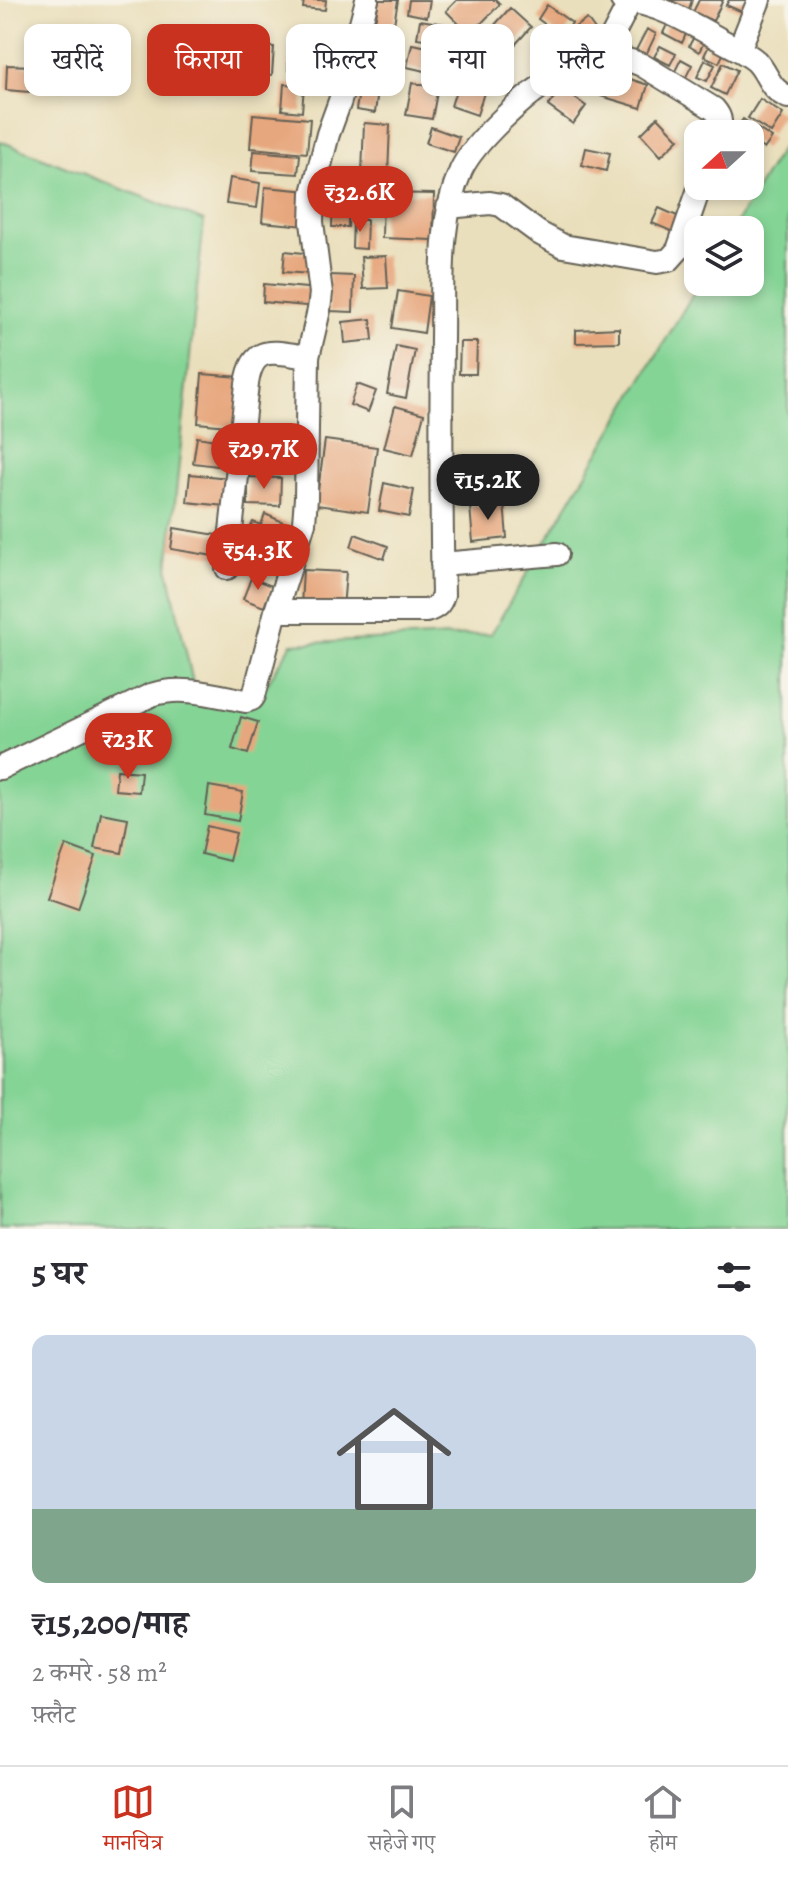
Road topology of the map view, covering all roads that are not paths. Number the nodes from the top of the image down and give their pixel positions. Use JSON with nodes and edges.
{"nodes":[{"id":1,"x":367,"y":0,"type":"edge"},
{"id":2,"x":622,"y":0,"type":"edge"},
{"id":3,"x":631,"y":0,"type":"edge"},
{"id":4,"x":759,"y":0,"type":"edge"},
{"id":5,"x":619,"y":24,"type":"edge"},
{"id":6,"x":739,"y":50,"type":"junction"},
{"id":7,"x":632,"y":61,"type":"edge"},
{"id":8,"x":530,"y":95,"type":"edge"},
{"id":9,"x":788,"y":97,"type":"edge"},
{"id":10,"x":721,"y":120,"type":"edge"},
{"id":11,"x":695,"y":200,"type":"edge"},
{"id":12,"x":448,"y":207,"type":"junction"},
{"id":13,"x":308,"y":357,"type":"junction"},
{"id":14,"x":557,"y":554,"type":"dead end"},
{"id":15,"x":442,"y":564,"type":"junction"},
{"id":16,"x":227,"y":568,"type":"dead end"},
{"id":17,"x":276,"y":611,"type":"junction"},
{"id":18,"x":0,"y":768,"type":"edge"}],
"edges":[{"from":1,"to":13,"type":"street"},
{"from":2,"to":3,"type":"street"},
{"from":3,"to":5,"type":"street"},
{"from":3,"to":6,"type":"street"},
{"from":4,"to":6,"type":"street"},
{"from":6,"to":9,"type":"street"},
{"from":7,"to":10,"type":"street"},
{"from":8,"to":12,"type":"street"},
{"from":11,"to":12,"type":"street"},
{"from":12,"to":15,"type":"street"},
{"from":13,"to":16,"type":"street"},
{"from":13,"to":17,"type":"street"},
{"from":14,"to":15,"type":"street"},
{"from":15,"to":17,"type":"street"},
{"from":17,"to":18,"type":"street"}]}
